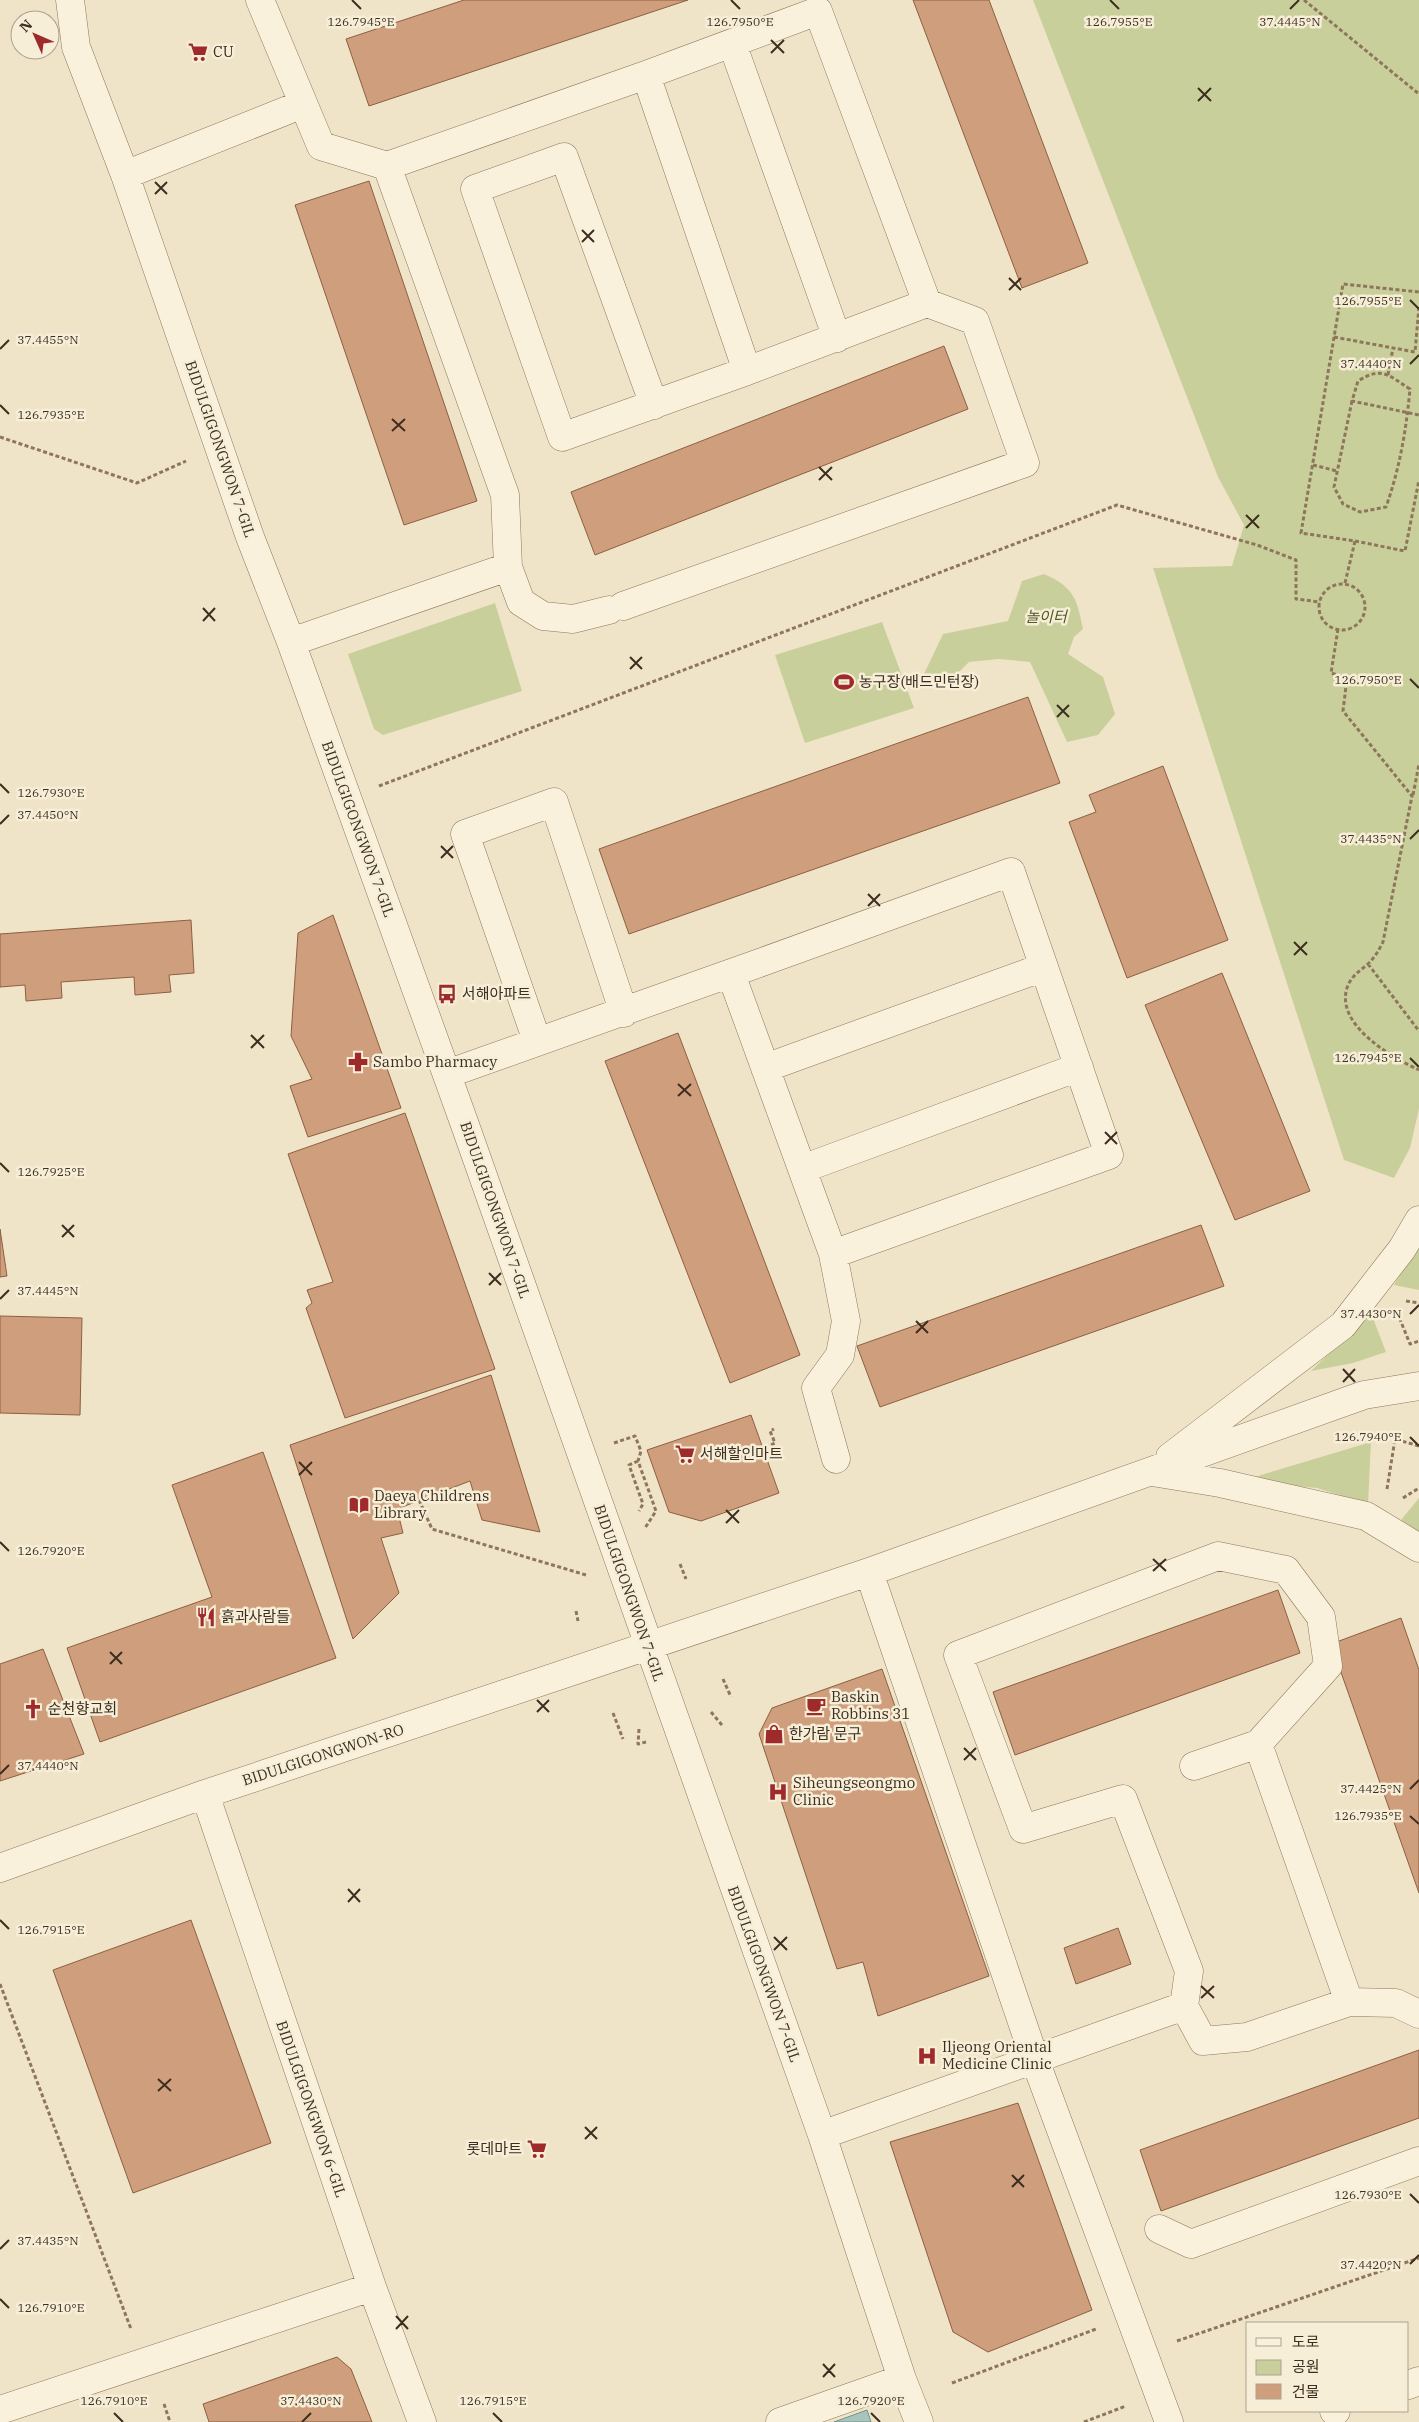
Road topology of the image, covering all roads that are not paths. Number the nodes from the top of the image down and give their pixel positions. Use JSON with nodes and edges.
{"nodes":[{"id":1,"x":70,"y":0,"type":"edge"},
{"id":2,"x":260,"y":0,"type":"edge"},
{"id":3,"x":732,"y":44,"type":"junction"},
{"id":4,"x":646,"y":76,"type":"junction"},
{"id":5,"x":304,"y":104,"type":"junction"},
{"id":6,"x":387,"y":166,"type":"junction"},
{"id":7,"x":125,"y":175,"type":"junction"},
{"id":8,"x":926,"y":303,"type":"junction"},
{"id":9,"x":837,"y":338,"type":"junction"},
{"id":10,"x":747,"y":370,"type":"junction"},
{"id":11,"x":654,"y":405,"type":"junction"},
{"id":12,"x":508,"y":567,"type":"junction"},
{"id":13,"x":291,"y":642,"type":"junction"},
{"id":14,"x":1044,"y":967,"type":"junction"},
{"id":15,"x":731,"y":974,"type":"junction"},
{"id":16,"x":624,"y":1013,"type":"junction"},
{"id":17,"x":537,"y":1042,"type":"junction"},
{"id":18,"x":1079,"y":1067,"type":"junction"},
{"id":19,"x":765,"y":1068,"type":"junction"},
{"id":20,"x":447,"y":1074,"type":"junction"},
{"id":21,"x":802,"y":1169,"type":"junction"},
{"id":22,"x":1419,"y":1220,"type":"edge"},
{"id":23,"x":833,"y":1254,"type":"junction"},
{"id":24,"x":1419,"y":1386,"type":"edge"},
{"id":25,"x":836,"y":1459,"type":"dead end"},
{"id":26,"x":1151,"y":1472,"type":"junction"},
{"id":27,"x":1419,"y":1548,"type":"edge"},
{"id":28,"x":868,"y":1572,"type":"junction"},
{"id":29,"x":648,"y":1647,"type":"junction"},
{"id":30,"x":1258,"y":1744,"type":"junction"},
{"id":31,"x":1194,"y":1766,"type":"dead end"},
{"id":32,"x":205,"y":1794,"type":"junction"},
{"id":33,"x":0,"y":1868,"type":"edge"},
{"id":34,"x":1349,"y":2002,"type":"junction"},
{"id":35,"x":1184,"y":2006,"type":"junction"},
{"id":36,"x":1419,"y":2014,"type":"edge"},
{"id":37,"x":1035,"y":2060,"type":"junction"},
{"id":38,"x":822,"y":2135,"type":"junction"},
{"id":39,"x":1419,"y":2161,"type":"edge"},
{"id":40,"x":1159,"y":2228,"type":"dead end"},
{"id":41,"x":372,"y":2287,"type":"junction"},
{"id":42,"x":902,"y":2379,"type":"junction"},
{"id":43,"x":0,"y":2410,"type":"edge"},
{"id":44,"x":422,"y":2422,"type":"edge"},
{"id":45,"x":780,"y":2422,"type":"edge"},
{"id":46,"x":919,"y":2422,"type":"edge"},
{"id":47,"x":1168,"y":2422,"type":"edge"}],
"edges":[{"from":1,"to":7,"type":"street","name":"BIDULGIGONGWON 7-GIL"},
{"from":2,"to":5,"type":"street"},
{"from":3,"to":4,"type":"street"},
{"from":3,"to":8,"type":"street"},
{"from":3,"to":9,"type":"street"},
{"from":4,"to":6,"type":"street"},
{"from":4,"to":10,"type":"street"},
{"from":5,"to":6,"type":"street"},
{"from":5,"to":7,"type":"street"},
{"from":6,"to":12,"type":"street"},
{"from":7,"to":13,"type":"street","name":"BIDULGIGONGWON 7-GIL"},
{"from":8,"to":9,"type":"street"},
{"from":8,"to":12,"type":"street"},
{"from":9,"to":10,"type":"street"},
{"from":10,"to":11,"type":"street"},
{"from":11,"to":11,"type":"street"},
{"from":12,"to":13,"type":"street"},
{"from":13,"to":20,"type":"street","name":"BIDULGIGONGWON 7-GIL"},
{"from":14,"to":15,"type":"street"},
{"from":14,"to":18,"type":"street"},
{"from":14,"to":19,"type":"street"},
{"from":15,"to":16,"type":"street"},
{"from":15,"to":19,"type":"street"},
{"from":16,"to":17,"type":"street"},
{"from":16,"to":17,"type":"street"},
{"from":17,"to":20,"type":"street"},
{"from":18,"to":21,"type":"street"},
{"from":18,"to":23,"type":"street"},
{"from":19,"to":21,"type":"street"},
{"from":20,"to":29,"type":"street","name":"BIDULGIGONGWON 7-GIL"},
{"from":21,"to":23,"type":"street"},
{"from":22,"to":26,"type":"street"},
{"from":23,"to":25,"type":"street"},
{"from":24,"to":26,"type":"street","name":"BIDULGIGONGWON-RO"},
{"from":26,"to":27,"type":"street"},
{"from":26,"to":28,"type":"street","name":"BIDULGIGONGWON-RO"},
{"from":28,"to":29,"type":"street","name":"BIDULGIGONGWON-RO"},
{"from":28,"to":37,"type":"street"},
{"from":29,"to":32,"type":"street","name":"BIDULGIGONGWON-RO"},
{"from":29,"to":38,"type":"street","name":"BIDULGIGONGWON 7-GIL"},
{"from":30,"to":31,"type":"street"},
{"from":30,"to":34,"type":"street"},
{"from":30,"to":35,"type":"street"},
{"from":32,"to":33,"type":"street","name":"BIDULGIGONGWON-RO"},
{"from":32,"to":41,"type":"street","name":"BIDULGIGONGWON 6-GIL"},
{"from":34,"to":35,"type":"street"},
{"from":34,"to":36,"type":"street"},
{"from":35,"to":37,"type":"street"},
{"from":37,"to":38,"type":"street"},
{"from":37,"to":47,"type":"street"},
{"from":38,"to":42,"type":"street","name":"BIDULGIGONGWON 7-GIL"},
{"from":39,"to":40,"type":"street"},
{"from":41,"to":43,"type":"street"},
{"from":41,"to":44,"type":"street","name":"BIDULGIGONGWON 6-GIL"},
{"from":42,"to":45,"type":"street"},
{"from":42,"to":46,"type":"street","name":"BIDULGIGONGWON 7-GIL"}]}
